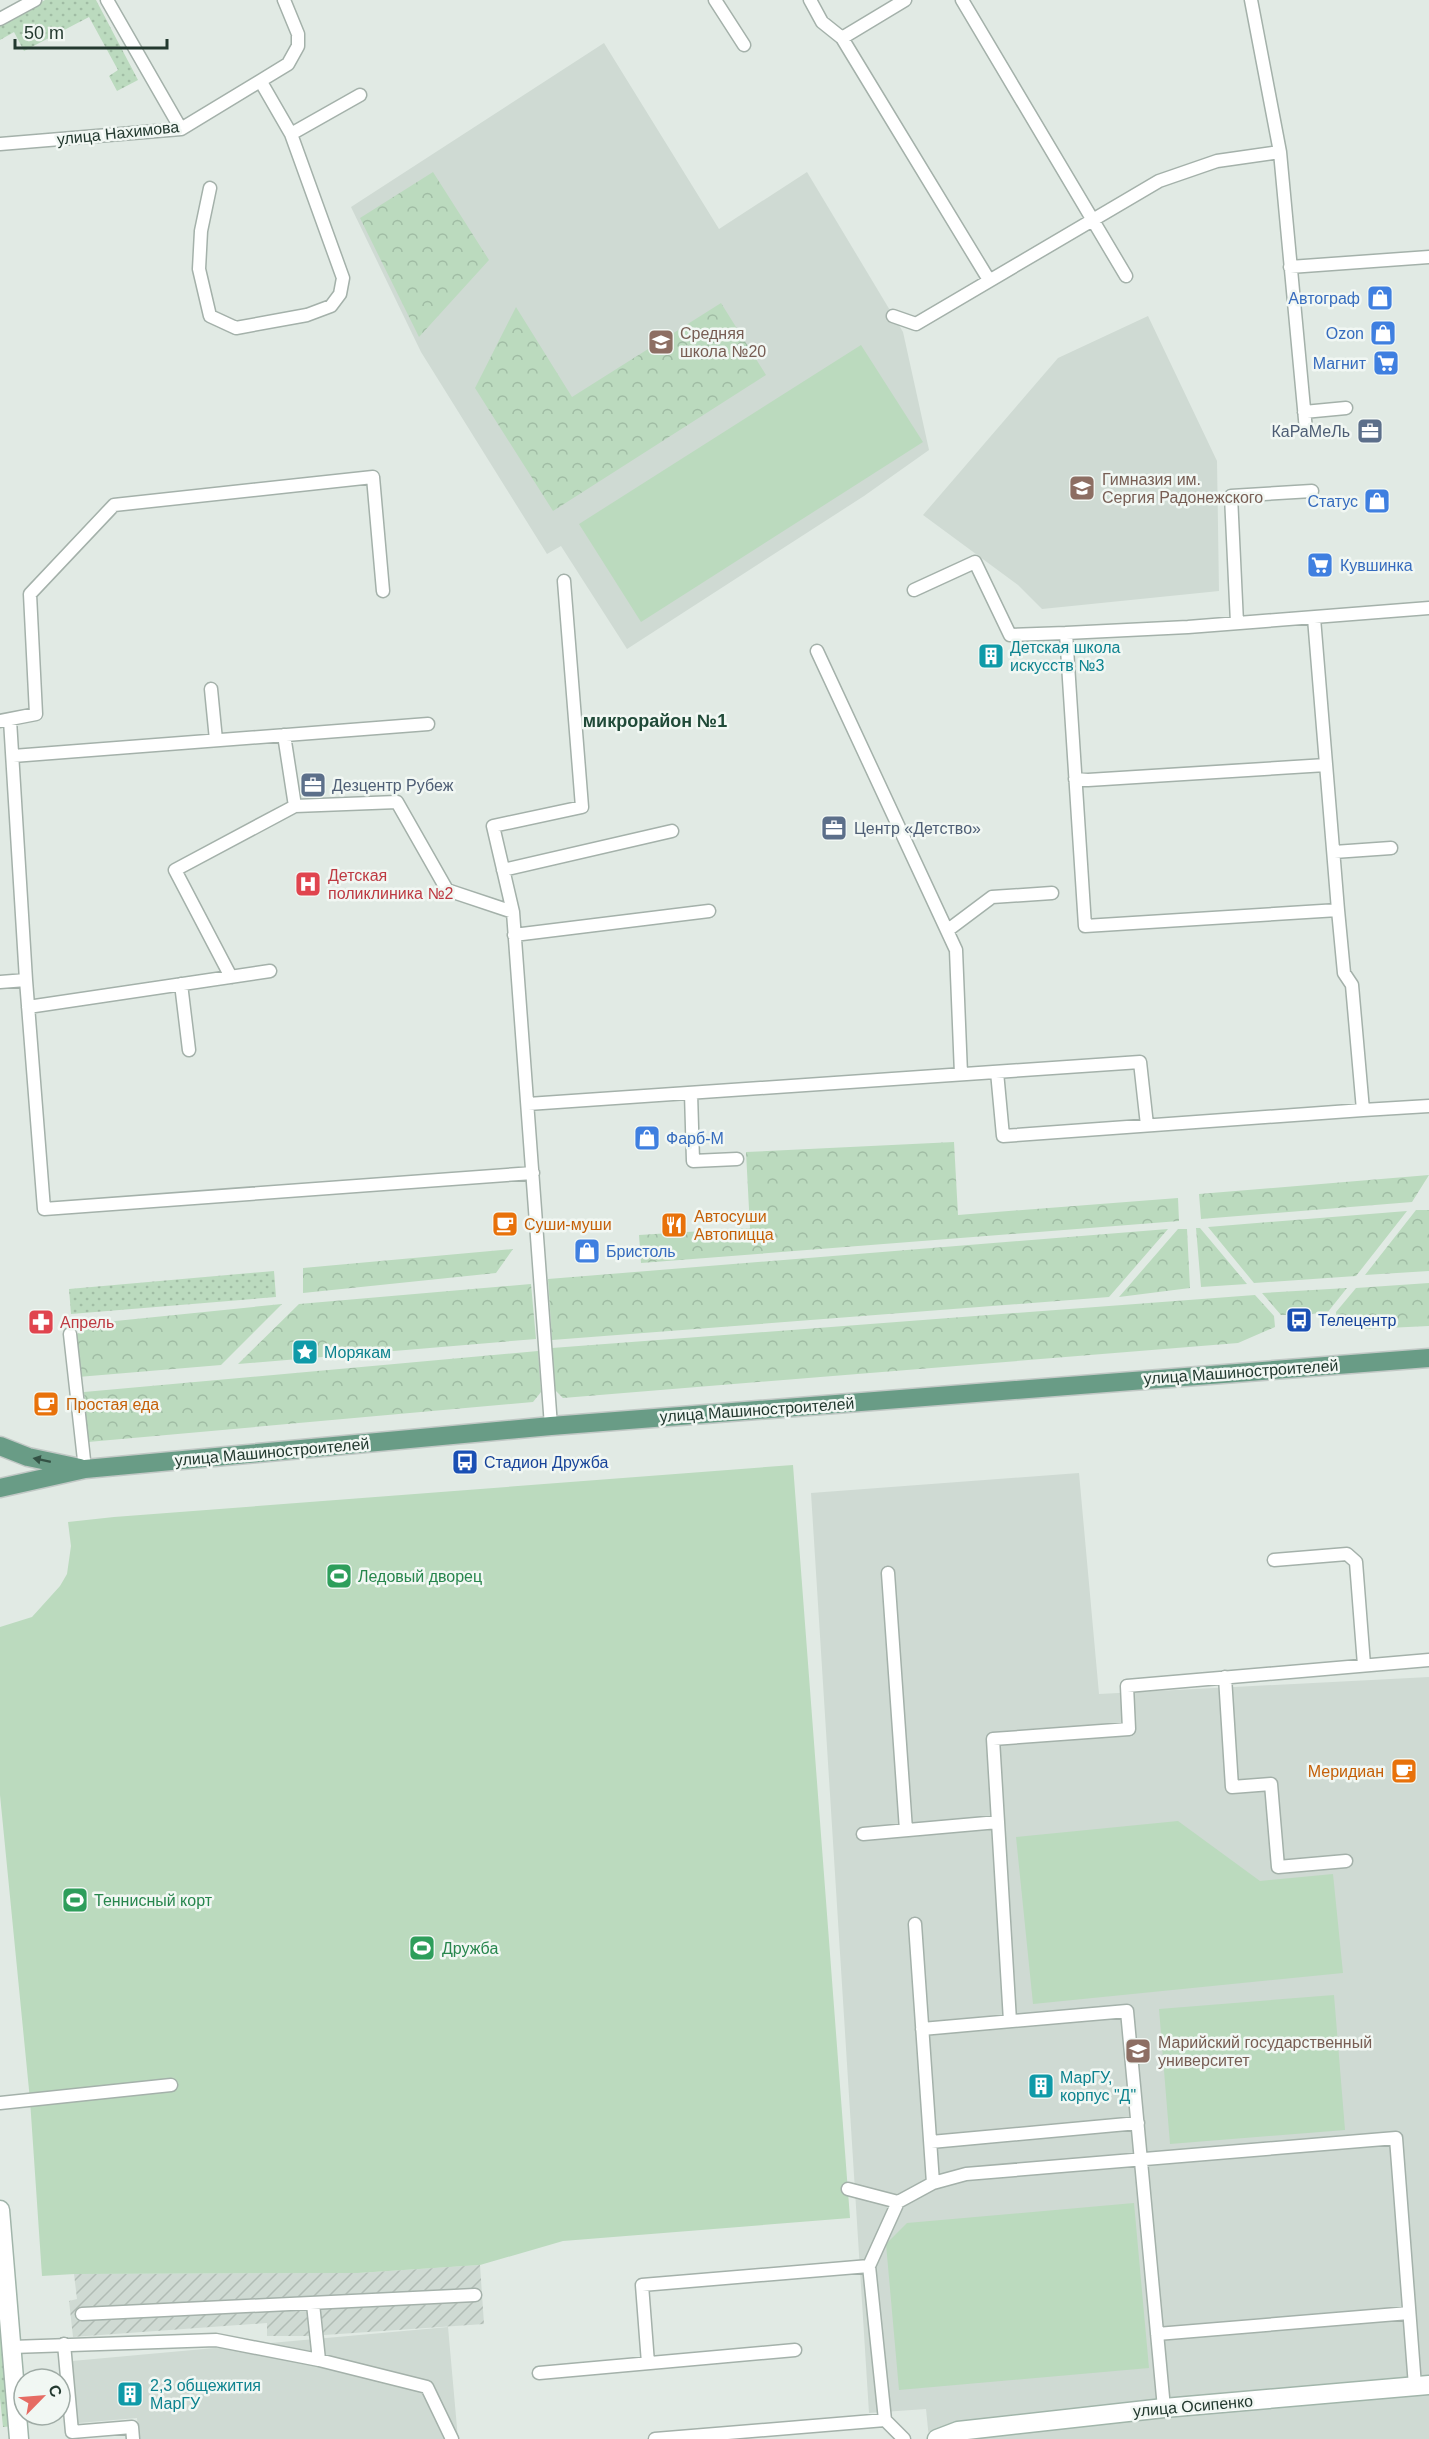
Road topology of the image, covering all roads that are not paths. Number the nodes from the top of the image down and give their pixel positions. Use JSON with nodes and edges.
{"nodes":[{"id":1,"x":35,"y":0,"type":"edge"},
{"id":2,"x":107,"y":0,"type":"edge"},
{"id":3,"x":284,"y":0,"type":"edge"},
{"id":4,"x":715,"y":0,"type":"edge"},
{"id":5,"x":810,"y":0,"type":"edge"},
{"id":6,"x":905,"y":0,"type":"edge"},
{"id":7,"x":962,"y":0,"type":"edge"},
{"id":8,"x":1251,"y":0,"type":"edge"},
{"id":9,"x":0,"y":19,"type":"edge"},
{"id":10,"x":842,"y":38,"type":"junction"},
{"id":11,"x":744,"y":45,"type":"dead end"},
{"id":12,"x":261,"y":82,"type":"junction"},
{"id":13,"x":360,"y":95,"type":"dead end"},
{"id":14,"x":181,"y":129,"type":"junction"},
{"id":15,"x":291,"y":134,"type":"junction"},
{"id":16,"x":0,"y":144,"type":"edge"},
{"id":17,"x":1280,"y":152,"type":"junction"},
{"id":18,"x":210,"y":188,"type":"dead end"},
{"id":19,"x":1093,"y":220,"type":"junction"},
{"id":20,"x":1429,"y":257,"type":"edge"},
{"id":21,"x":1290,"y":267,"type":"junction"},
{"id":22,"x":1126,"y":276,"type":"dead end"},
{"id":23,"x":989,"y":280,"type":"junction"},
{"id":24,"x":893,"y":316,"type":"dead end"},
{"id":25,"x":1346,"y":408,"type":"dead end"},
{"id":26,"x":1304,"y":412,"type":"junction"},
{"id":27,"x":1305,"y":430,"type":"dead end"},
{"id":28,"x":1312,"y":491,"type":"dead end"},
{"id":29,"x":564,"y":581,"type":"dead end"},
{"id":30,"x":914,"y":590,"type":"dead end"},
{"id":31,"x":383,"y":591,"type":"dead end"},
{"id":32,"x":1429,"y":609,"type":"edge"},
{"id":33,"x":1314,"y":618,"type":"junction"},
{"id":34,"x":1237,"y":623,"type":"junction"},
{"id":35,"x":1066,"y":633,"type":"junction"},
{"id":36,"x":817,"y":651,"type":"dead end"},
{"id":37,"x":211,"y":688,"type":"dead end"},
{"id":38,"x":5,"y":720,"type":"edge"},
{"id":39,"x":428,"y":724,"type":"dead end"},
{"id":40,"x":284,"y":735,"type":"junction"},
{"id":41,"x":216,"y":740,"type":"junction"},
{"id":42,"x":13,"y":756,"type":"junction"},
{"id":43,"x":1326,"y":765,"type":"junction"},
{"id":44,"x":1075,"y":779,"type":"junction"},
{"id":45,"x":295,"y":806,"type":"junction"},
{"id":46,"x":672,"y":831,"type":"dead end"},
{"id":47,"x":1391,"y":848,"type":"dead end"},
{"id":48,"x":1334,"y":852,"type":"junction"},
{"id":49,"x":503,"y":870,"type":"junction"},
{"id":50,"x":1052,"y":893,"type":"dead end"},
{"id":51,"x":1338,"y":910,"type":"junction"},
{"id":52,"x":709,"y":911,"type":"dead end"},
{"id":53,"x":513,"y":912,"type":"junction"},
{"id":54,"x":948,"y":930,"type":"junction"},
{"id":55,"x":514,"y":934,"type":"junction"},
{"id":56,"x":270,"y":971,"type":"dead end"},
{"id":57,"x":231,"y":977,"type":"junction"},
{"id":58,"x":26,"y":980,"type":"junction"},
{"id":59,"x":0,"y":982,"type":"edge"},
{"id":60,"x":181,"y":984,"type":"junction"},
{"id":61,"x":28,"y":1007,"type":"junction"},
{"id":62,"x":189,"y":1050,"type":"dead end"},
{"id":63,"x":997,"y":1072,"type":"junction"},
{"id":64,"x":961,"y":1074,"type":"junction"},
{"id":65,"x":691,"y":1093,"type":"junction"},
{"id":66,"x":528,"y":1104,"type":"junction"},
{"id":67,"x":1429,"y":1106,"type":"edge"},
{"id":68,"x":1363,"y":1110,"type":"junction"},
{"id":69,"x":1147,"y":1125,"type":"junction"},
{"id":70,"x":737,"y":1159,"type":"dead end"},
{"id":71,"x":532,"y":1173,"type":"junction"},
{"id":72,"x":70,"y":1334,"type":"dead end"},
{"id":73,"x":1429,"y":1358,"type":"edge"},
{"id":74,"x":550,"y":1426,"type":"junction"},
{"id":75,"x":0,"y":1446,"type":"edge"},
{"id":76,"x":85,"y":1469,"type":"junction"},
{"id":77,"x":0,"y":1488,"type":"edge"},
{"id":78,"x":1274,"y":1560,"type":"dead end"},
{"id":79,"x":888,"y":1573,"type":"dead end"},
{"id":80,"x":1429,"y":1659,"type":"edge"},
{"id":81,"x":1364,"y":1665,"type":"junction"},
{"id":82,"x":1225,"y":1677,"type":"junction"},
{"id":83,"x":999,"y":1822,"type":"junction"},
{"id":84,"x":906,"y":1830,"type":"junction"},
{"id":85,"x":863,"y":1834,"type":"dead end"},
{"id":86,"x":1346,"y":1861,"type":"dead end"},
{"id":87,"x":915,"y":1923,"type":"dead end"},
{"id":88,"x":1010,"y":2021,"type":"junction"},
{"id":89,"x":922,"y":2029,"type":"junction"},
{"id":90,"x":171,"y":2085,"type":"dead end"},
{"id":91,"x":0,"y":2103,"type":"edge"},
{"id":92,"x":1138,"y":2123,"type":"junction"},
{"id":93,"x":931,"y":2142,"type":"junction"},
{"id":94,"x":1141,"y":2159,"type":"junction"},
{"id":95,"x":933,"y":2183,"type":"junction"},
{"id":96,"x":848,"y":2189,"type":"dead end"},
{"id":97,"x":898,"y":2202,"type":"junction"},
{"id":98,"x":0,"y":2210,"type":"edge"},
{"id":99,"x":869,"y":2266,"type":"junction"},
{"id":100,"x":475,"y":2295,"type":"dead end"},
{"id":101,"x":314,"y":2304,"type":"junction"},
{"id":102,"x":1409,"y":2313,"type":"junction"},
{"id":103,"x":82,"y":2314,"type":"dead end"},
{"id":104,"x":1157,"y":2334,"type":"junction"},
{"id":105,"x":64,"y":2344,"type":"junction"},
{"id":106,"x":12,"y":2347,"type":"junction"},
{"id":107,"x":795,"y":2350,"type":"dead end"},
{"id":108,"x":319,"y":2360,"type":"junction"},
{"id":109,"x":648,"y":2363,"type":"junction"},
{"id":110,"x":539,"y":2373,"type":"dead end"},
{"id":111,"x":1422,"y":2386,"type":"edge"},
{"id":112,"x":1164,"y":2408,"type":"junction"},
{"id":113,"x":885,"y":2420,"type":"junction"},
{"id":114,"x":19,"y":2439,"type":"edge"},
{"id":115,"x":133,"y":2439,"type":"edge"},
{"id":116,"x":452,"y":2439,"type":"edge"},
{"id":117,"x":655,"y":2439,"type":"edge"},
{"id":118,"x":904,"y":2439,"type":"edge"},
{"id":119,"x":937,"y":2439,"type":"edge"}],
"edges":[{"from":1,"to":9,"type":"lane"},
{"from":2,"to":14,"type":"lane"},
{"from":3,"to":12,"type":"lane","name":"улица Нахимова"},
{"from":4,"to":11,"type":"lane"},
{"from":5,"to":10,"type":"lane"},
{"from":6,"to":10,"type":"lane"},
{"from":7,"to":19,"type":"lane"},
{"from":8,"to":17,"type":"lane"},
{"from":10,"to":23,"type":"lane"},
{"from":12,"to":14,"type":"lane","name":"улица Нахимова"},
{"from":12,"to":15,"type":"lane"},
{"from":13,"to":15,"type":"lane"},
{"from":14,"to":16,"type":"lane","name":"улица Нахимова"},
{"from":15,"to":18,"type":"lane"},
{"from":17,"to":19,"type":"lane"},
{"from":17,"to":21,"type":"lane"},
{"from":19,"to":22,"type":"lane"},
{"from":19,"to":23,"type":"lane"},
{"from":20,"to":21,"type":"lane"},
{"from":21,"to":26,"type":"lane"},
{"from":23,"to":24,"type":"lane"},
{"from":25,"to":26,"type":"lane"},
{"from":26,"to":27,"type":"lane"},
{"from":28,"to":34,"type":"lane"},
{"from":29,"to":49,"type":"lane"},
{"from":30,"to":35,"type":"lane"},
{"from":31,"to":38,"type":"lane"},
{"from":32,"to":33,"type":"lane"},
{"from":33,"to":34,"type":"lane"},
{"from":33,"to":43,"type":"lane"},
{"from":34,"to":35,"type":"lane"},
{"from":35,"to":44,"type":"lane"},
{"from":36,"to":54,"type":"lane"},
{"from":37,"to":41,"type":"lane"},
{"from":38,"to":42,"type":"lane"},
{"from":39,"to":40,"type":"lane"},
{"from":40,"to":41,"type":"lane"},
{"from":40,"to":45,"type":"lane"},
{"from":41,"to":42,"type":"lane"},
{"from":42,"to":58,"type":"lane"},
{"from":43,"to":44,"type":"lane"},
{"from":43,"to":48,"type":"lane"},
{"from":44,"to":51,"type":"lane"},
{"from":45,"to":53,"type":"lane"},
{"from":45,"to":57,"type":"lane"},
{"from":46,"to":49,"type":"lane"},
{"from":47,"to":48,"type":"lane"},
{"from":48,"to":51,"type":"lane"},
{"from":49,"to":53,"type":"lane"},
{"from":50,"to":54,"type":"lane"},
{"from":51,"to":68,"type":"lane"},
{"from":52,"to":55,"type":"lane"},
{"from":53,"to":55,"type":"lane"},
{"from":54,"to":64,"type":"lane"},
{"from":55,"to":66,"type":"lane"},
{"from":56,"to":57,"type":"lane"},
{"from":57,"to":60,"type":"lane"},
{"from":58,"to":59,"type":"lane"},
{"from":58,"to":61,"type":"lane"},
{"from":60,"to":61,"type":"lane"},
{"from":60,"to":62,"type":"lane"},
{"from":61,"to":71,"type":"lane"},
{"from":63,"to":64,"type":"lane"},
{"from":63,"to":69,"type":"lane"},
{"from":63,"to":69,"type":"lane"},
{"from":64,"to":65,"type":"lane"},
{"from":65,"to":66,"type":"lane"},
{"from":65,"to":70,"type":"lane"},
{"from":66,"to":71,"type":"lane"},
{"from":67,"to":68,"type":"lane"},
{"from":68,"to":69,"type":"lane"},
{"from":71,"to":74,"type":"lane"},
{"from":72,"to":76,"type":"lane"},
{"from":73,"to":74,"type":"main road","name":"улица Машиностроителей"},
{"from":74,"to":76,"type":"main road","name":"улица Машиностроителей"},
{"from":76,"to":75,"type":"main road","name":"улица Машиностроителей","one_way":true},
{"from":76,"to":77,"type":"main road","name":"улица Машиностроителей"},
{"from":78,"to":81,"type":"lane"},
{"from":79,"to":84,"type":"lane"},
{"from":80,"to":81,"type":"lane"},
{"from":81,"to":82,"type":"lane"},
{"from":82,"to":83,"type":"lane"},
{"from":82,"to":86,"type":"lane"},
{"from":83,"to":84,"type":"lane"},
{"from":83,"to":88,"type":"lane"},
{"from":84,"to":85,"type":"lane"},
{"from":87,"to":89,"type":"lane"},
{"from":88,"to":89,"type":"lane"},
{"from":88,"to":92,"type":"lane"},
{"from":89,"to":93,"type":"lane"},
{"from":90,"to":91,"type":"lane"},
{"from":92,"to":93,"type":"lane"},
{"from":92,"to":94,"type":"lane"},
{"from":93,"to":95,"type":"lane"},
{"from":94,"to":95,"type":"lane"},
{"from":94,"to":102,"type":"lane"},
{"from":94,"to":104,"type":"lane"},
{"from":95,"to":97,"type":"lane"},
{"from":96,"to":97,"type":"lane"},
{"from":97,"to":99,"type":"lane"},
{"from":98,"to":106,"type":"street"},
{"from":99,"to":109,"type":"lane"},
{"from":99,"to":113,"type":"lane"},
{"from":100,"to":101,"type":"lane"},
{"from":101,"to":103,"type":"lane"},
{"from":101,"to":108,"type":"lane"},
{"from":102,"to":104,"type":"lane"},
{"from":102,"to":111,"type":"lane"},
{"from":104,"to":112,"type":"lane"},
{"from":105,"to":106,"type":"lane"},
{"from":105,"to":108,"type":"lane"},
{"from":105,"to":115,"type":"lane"},
{"from":106,"to":114,"type":"street"},
{"from":107,"to":109,"type":"lane"},
{"from":108,"to":116,"type":"lane"},
{"from":109,"to":110,"type":"lane"},
{"from":111,"to":112,"type":"street","name":"улица Осипенко"},
{"from":112,"to":119,"type":"street","name":"улица Осипенко"},
{"from":113,"to":117,"type":"lane"},
{"from":113,"to":118,"type":"lane"}]}
